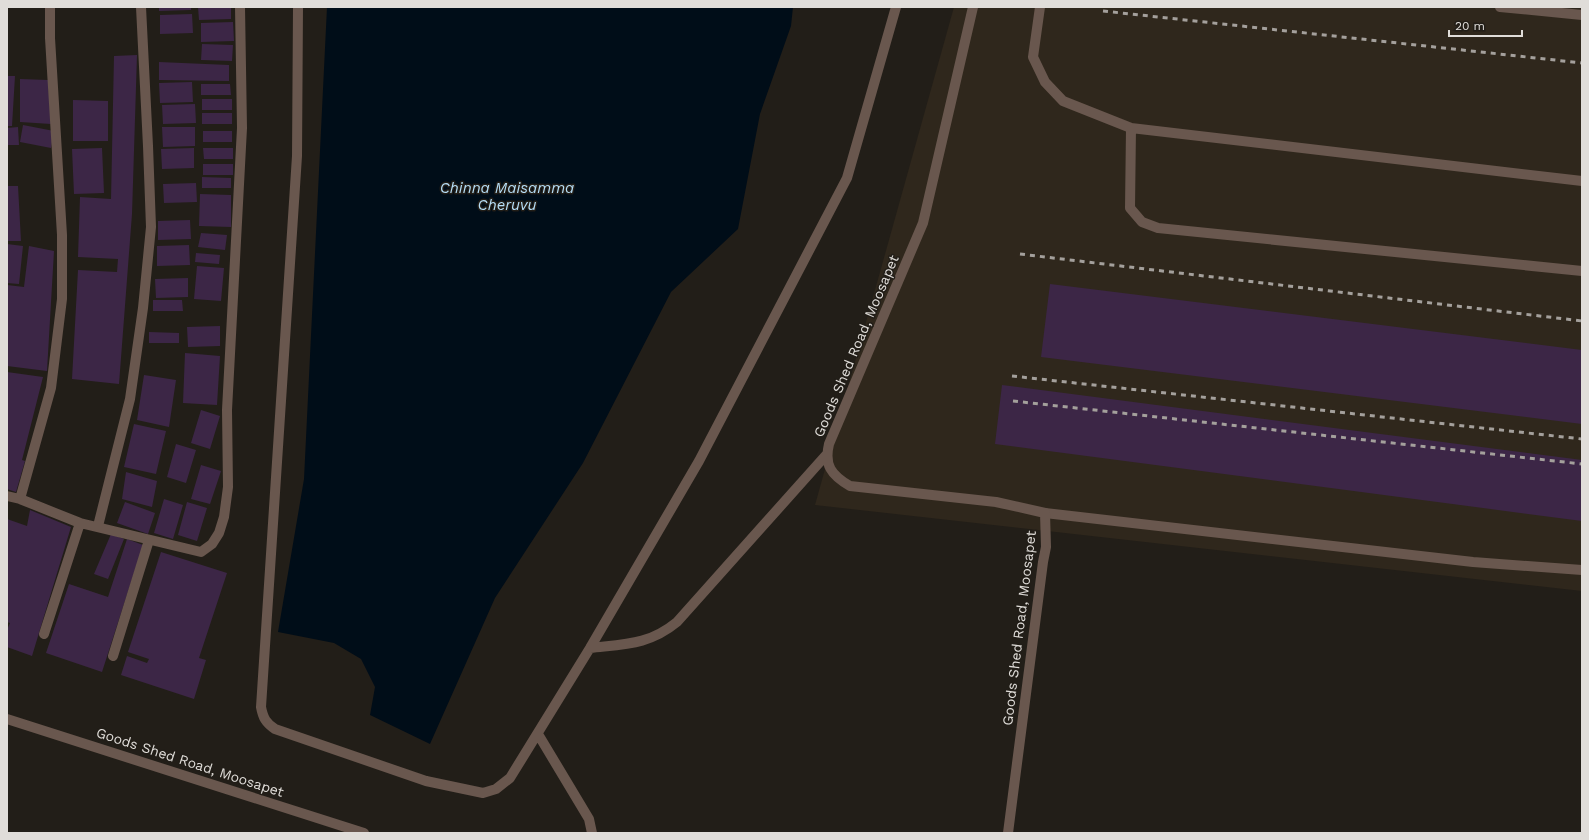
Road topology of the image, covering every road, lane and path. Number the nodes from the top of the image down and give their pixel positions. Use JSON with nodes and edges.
{"nodes":[{"id":1,"x":50,"y":7,"type":"edge"},
{"id":2,"x":141,"y":7,"type":"edge"},
{"id":3,"x":240,"y":7,"type":"edge"},
{"id":4,"x":298,"y":7,"type":"edge"},
{"id":5,"x":896,"y":7,"type":"edge"},
{"id":6,"x":973,"y":7,"type":"edge"},
{"id":7,"x":1040,"y":7,"type":"edge"},
{"id":8,"x":1500,"y":7,"type":"edge"},
{"id":9,"x":1582,"y":15,"type":"edge"},
{"id":10,"x":1131,"y":128,"type":"junction"},
{"id":11,"x":1582,"y":181,"type":"edge"},
{"id":12,"x":1582,"y":272,"type":"edge"},
{"id":13,"x":827,"y":454,"type":"junction"},
{"id":14,"x":7,"y":496,"type":"edge"},
{"id":15,"x":20,"y":498,"type":"junction"},
{"id":16,"x":1045,"y":512,"type":"junction"},
{"id":17,"x":80,"y":523,"type":"junction"},
{"id":18,"x":98,"y":526,"type":"junction"},
{"id":19,"x":149,"y":540,"type":"junction"},
{"id":20,"x":1582,"y":570,"type":"edge"},
{"id":21,"x":44,"y":634,"type":"dead end"},
{"id":22,"x":590,"y":648,"type":"junction"},
{"id":23,"x":113,"y":656,"type":"dead end"},
{"id":24,"x":7,"y":719,"type":"edge"},
{"id":25,"x":538,"y":734,"type":"junction"},
{"id":26,"x":364,"y":833,"type":"edge"},
{"id":27,"x":592,"y":833,"type":"edge"},
{"id":28,"x":1008,"y":833,"type":"edge"}],
"edges":[{"from":1,"to":15,"type":"street"},
{"from":2,"to":18,"type":"street"},
{"from":3,"to":19,"type":"street"},
{"from":4,"to":25,"type":"street"},
{"from":5,"to":22,"type":"street"},
{"from":6,"to":13,"type":"street","name":"Goods Shed Road, Moosapet"},
{"from":7,"to":10,"type":"street"},
{"from":8,"to":9,"type":"street"},
{"from":10,"to":11,"type":"street"},
{"from":10,"to":12,"type":"street"},
{"from":13,"to":16,"type":"street","name":"Goods Shed Road, Moosapet"},
{"from":13,"to":22,"type":"street"},
{"from":14,"to":15,"type":"street"},
{"from":15,"to":17,"type":"street"},
{"from":16,"to":20,"type":"street"},
{"from":16,"to":28,"type":"street","name":"Goods Shed Road, Moosapet"},
{"from":17,"to":18,"type":"street"},
{"from":17,"to":21,"type":"street"},
{"from":18,"to":19,"type":"street"},
{"from":19,"to":23,"type":"street"},
{"from":22,"to":25,"type":"street"},
{"from":24,"to":26,"type":"street","name":"Goods Shed Road, Moosapet"},
{"from":25,"to":27,"type":"street"}]}
